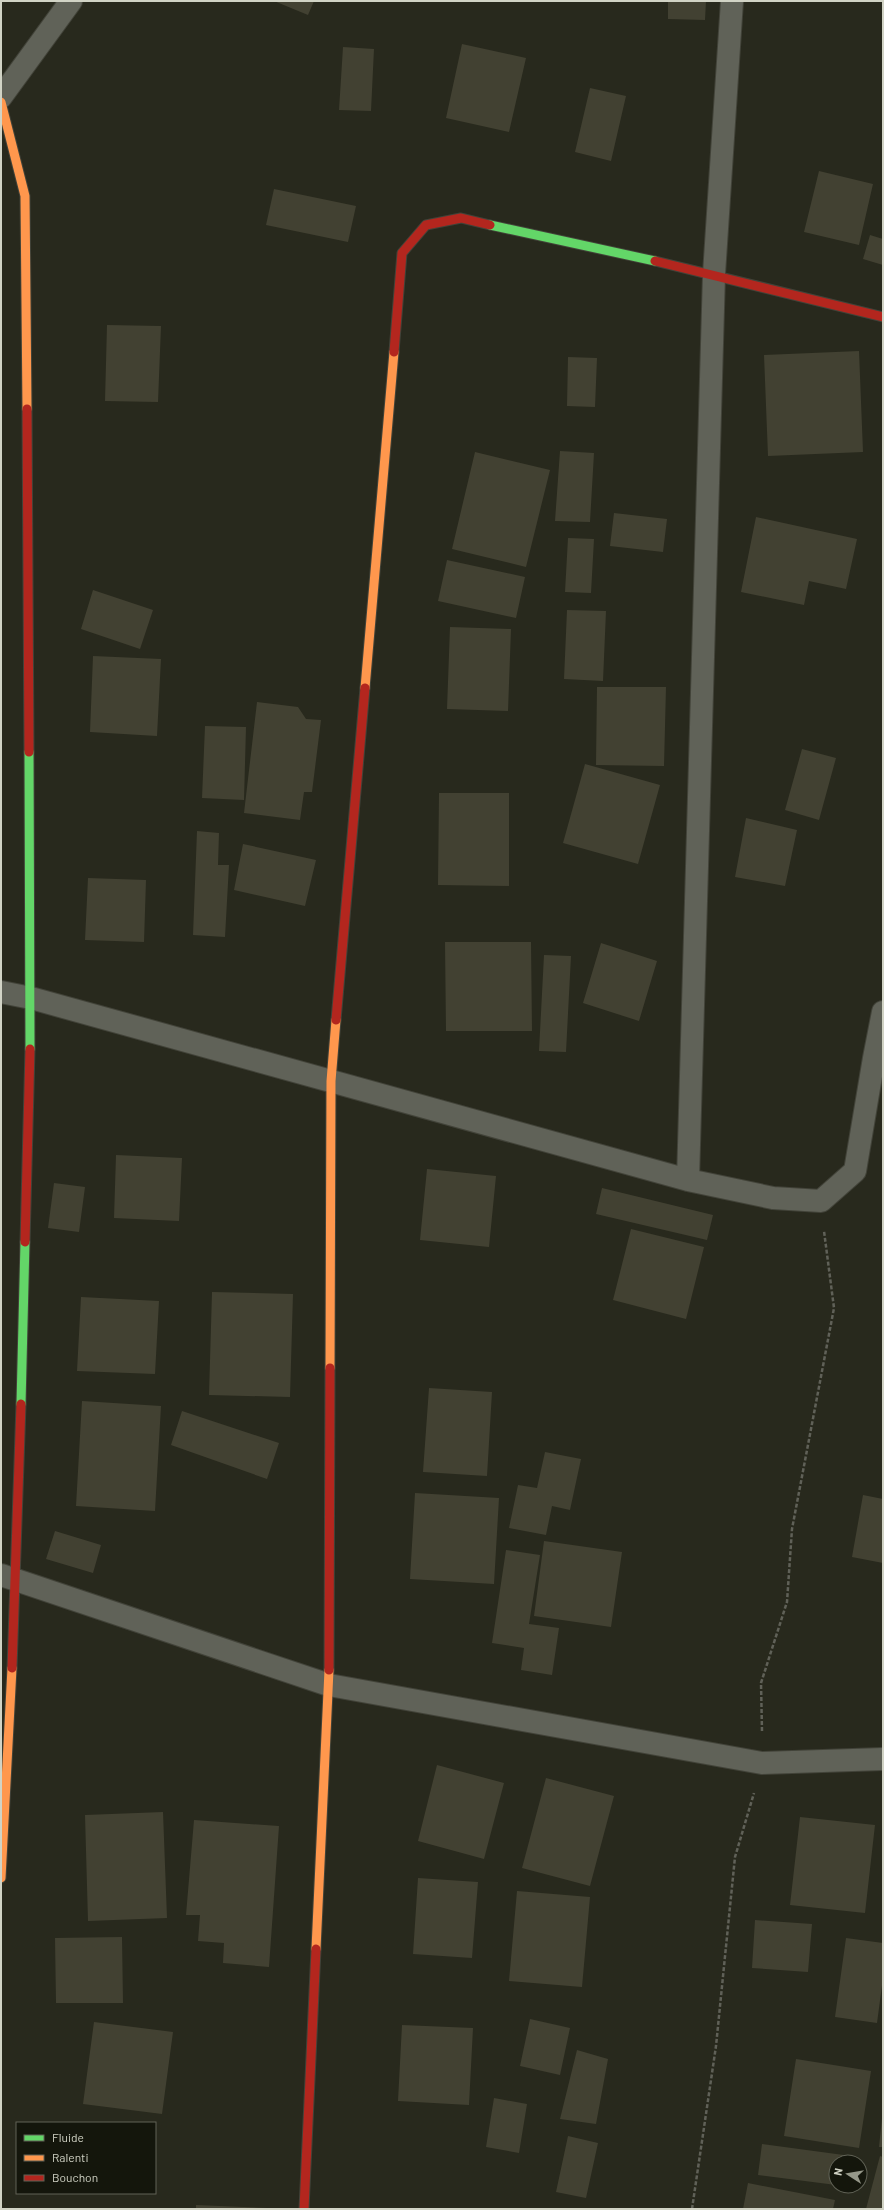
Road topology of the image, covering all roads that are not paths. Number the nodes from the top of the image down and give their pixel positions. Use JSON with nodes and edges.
{"nodes":[{"id":1,"x":72,"y":1,"type":"edge"},
{"id":2,"x":732,"y":1,"type":"edge"},
{"id":3,"x":1,"y":97,"type":"edge"},
{"id":4,"x":1,"y":102,"type":"edge"},
{"id":5,"x":714,"y":274,"type":"junction"},
{"id":6,"x":883,"y":317,"type":"edge"},
{"id":7,"x":1,"y":992,"type":"edge"},
{"id":8,"x":31,"y":998,"type":"junction"},
{"id":9,"x":883,"y":1012,"type":"edge"},
{"id":10,"x":879,"y":1058,"type":"edge"},
{"id":11,"x":330,"y":1081,"type":"junction"},
{"id":12,"x":688,"y":1180,"type":"junction"},
{"id":13,"x":8,"y":1577,"type":"edge"},
{"id":14,"x":329,"y":1685,"type":"junction"},
{"id":15,"x":883,"y":1759,"type":"edge"},
{"id":16,"x":1,"y":1878,"type":"edge"},
{"id":17,"x":304,"y":2209,"type":"edge"}],
"edges":[{"from":1,"to":3,"type":"street"},
{"from":2,"to":5,"type":"street"},
{"from":4,"to":8,"type":"street"},
{"from":5,"to":6,"type":"street"},
{"from":5,"to":11,"type":"street"},
{"from":5,"to":12,"type":"street"},
{"from":7,"to":8,"type":"street"},
{"from":8,"to":11,"type":"street"},
{"from":8,"to":13,"type":"street"},
{"from":9,"to":10,"type":"street"},
{"from":10,"to":12,"type":"street"},
{"from":11,"to":12,"type":"street"},
{"from":11,"to":14,"type":"street"},
{"from":13,"to":14,"type":"street"},
{"from":13,"to":16,"type":"street"},
{"from":14,"to":15,"type":"street"},
{"from":14,"to":17,"type":"street"}]}
